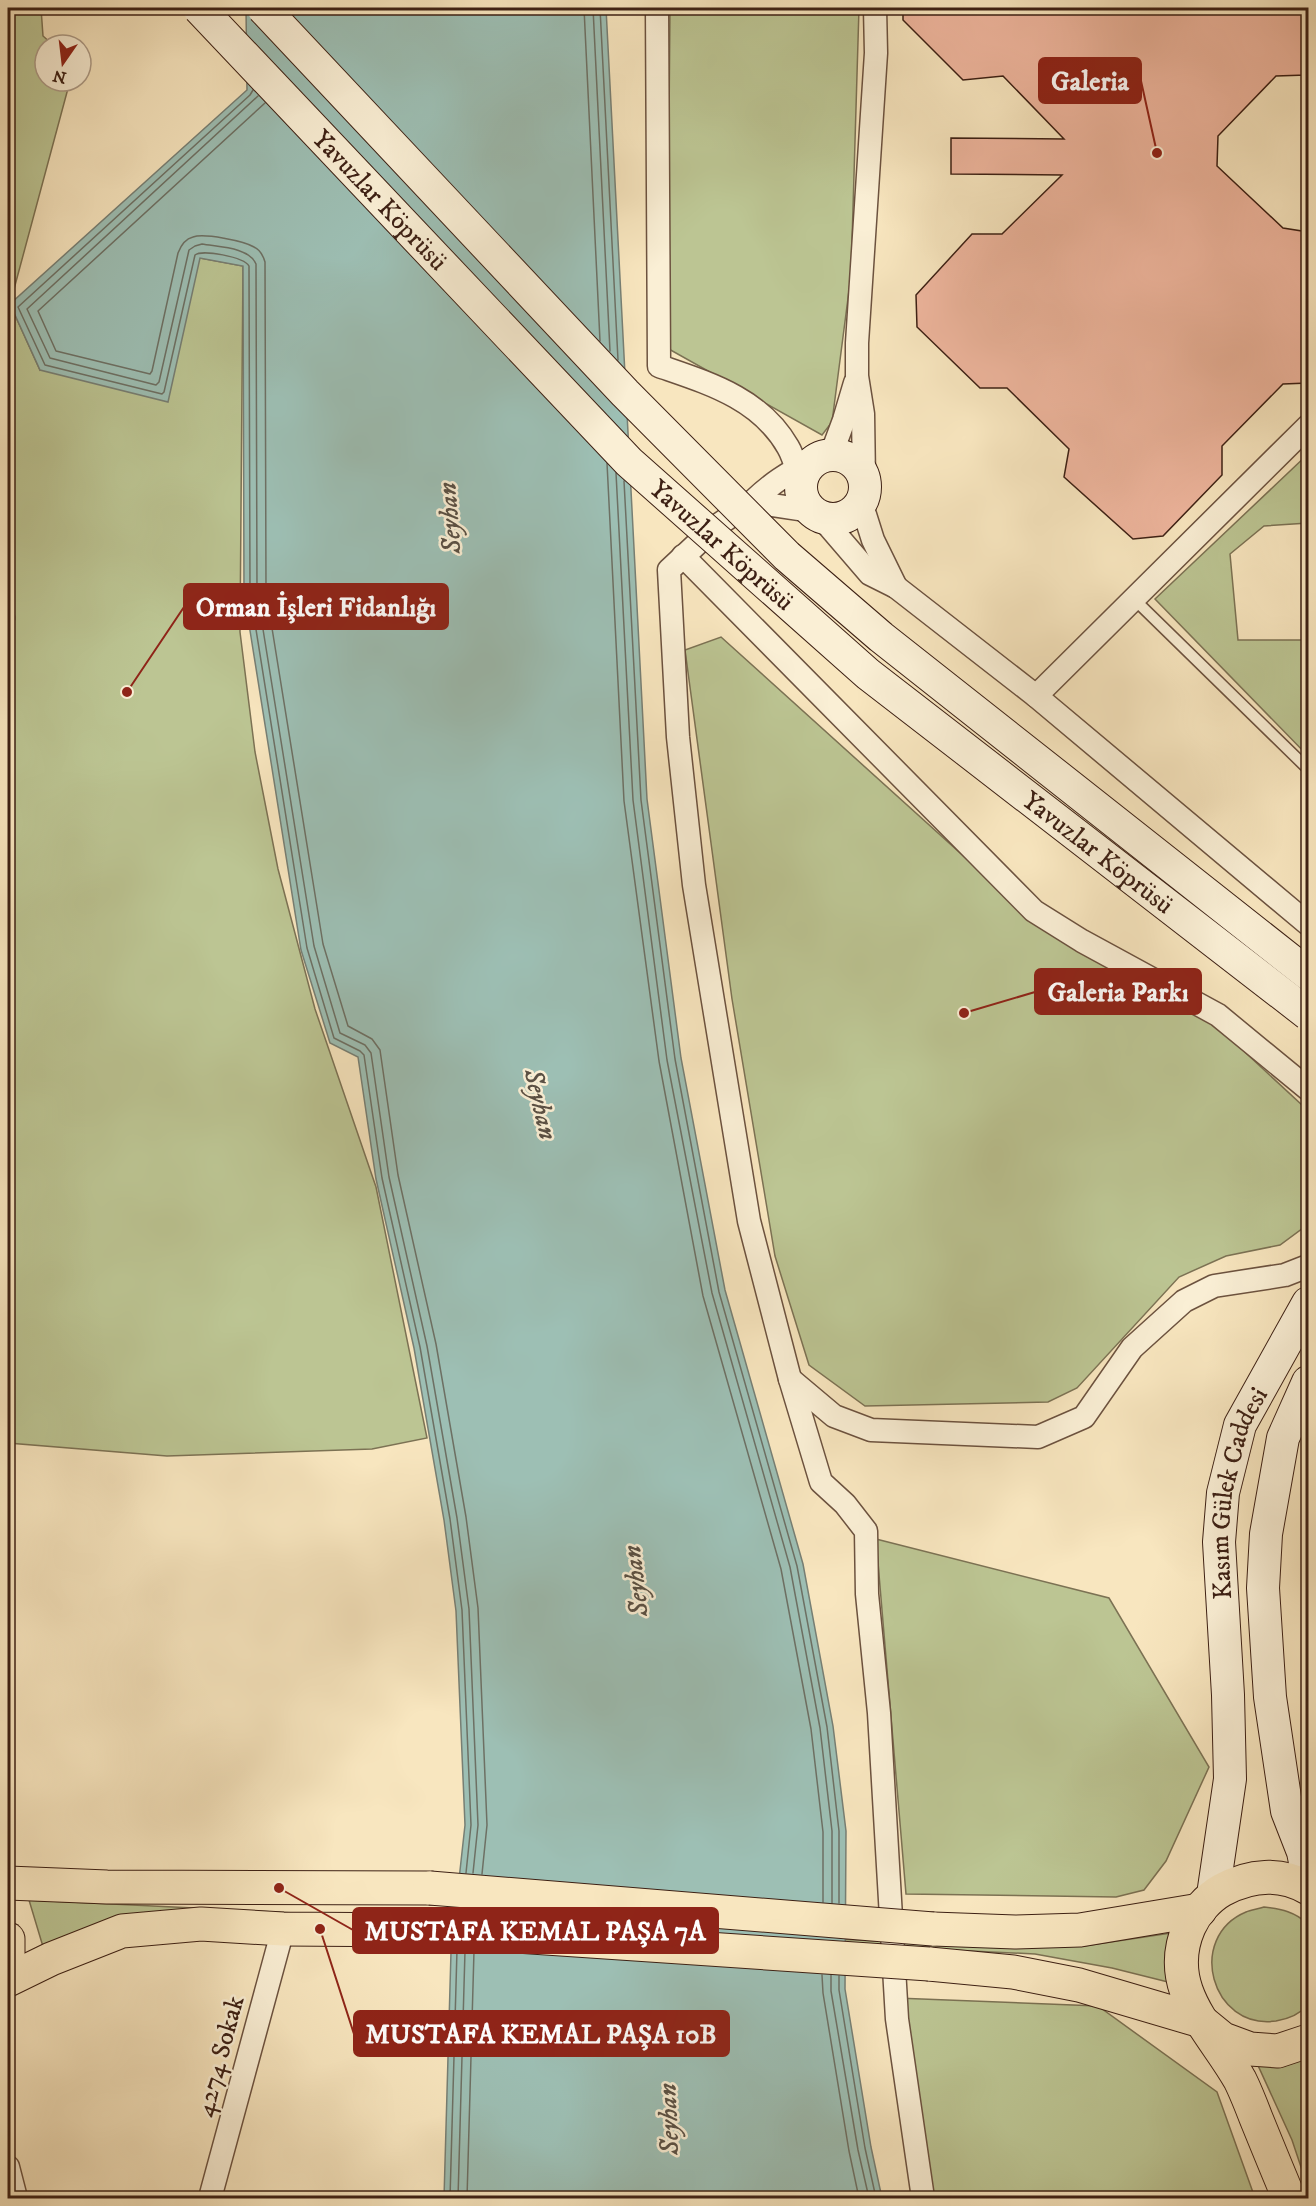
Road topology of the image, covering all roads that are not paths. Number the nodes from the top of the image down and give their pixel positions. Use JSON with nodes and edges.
{"nodes":[{"id":1,"x":199,"y":8,"type":"edge"},
{"id":2,"x":263,"y":8,"type":"edge"},
{"id":3,"x":657,"y":8,"type":"edge"},
{"id":4,"x":875,"y":8,"type":"edge"},
{"id":5,"x":857,"y":376,"type":"junction"},
{"id":6,"x":1308,"y":426,"type":"edge"},
{"id":7,"x":810,"y":467,"type":"junction"},
{"id":8,"x":862,"y":491,"type":"junction"},
{"id":9,"x":752,"y":502,"type":"junction"},
{"id":10,"x":817,"y":514,"type":"junction"},
{"id":11,"x":683,"y":556,"type":"junction"},
{"id":12,"x":896,"y":587,"type":"junction"},
{"id":13,"x":1134,"y":599,"type":"junction"},
{"id":14,"x":1036,"y":696,"type":"junction"},
{"id":15,"x":1308,"y":770,"type":"edge"},
{"id":16,"x":1308,"y":924,"type":"edge"},
{"id":17,"x":1308,"y":974,"type":"edge"},
{"id":18,"x":1305,"y":1013,"type":"edge"},
{"id":19,"x":1308,"y":1089,"type":"edge"},
{"id":20,"x":1308,"y":1266,"type":"edge"},
{"id":21,"x":1308,"y":1304,"type":"edge"},
{"id":22,"x":790,"y":1379,"type":"junction"},
{"id":23,"x":1308,"y":1382,"type":"edge"},
{"id":24,"x":1308,"y":1877,"type":"edge"},
{"id":25,"x":8,"y":1883,"type":"edge"},
{"id":26,"x":1308,"y":1888,"type":"edge"},
{"id":27,"x":1207,"y":1902,"type":"junction"},
{"id":28,"x":283,"y":1929,"type":"junction"},
{"id":29,"x":8,"y":1939,"type":"edge"},
{"id":30,"x":8,"y":1956,"type":"edge"},
{"id":31,"x":8,"y":1980,"type":"edge"},
{"id":32,"x":1202,"y":2021,"type":"junction"},
{"id":33,"x":1308,"y":2041,"type":"edge"},
{"id":34,"x":8,"y":2167,"type":"edge"},
{"id":35,"x":16,"y":2199,"type":"edge"},
{"id":36,"x":210,"y":2199,"type":"edge"},
{"id":37,"x":923,"y":2199,"type":"edge"},
{"id":38,"x":1289,"y":2199,"type":"edge"}],
"edges":[{"from":1,"to":18,"type":"main road","name":"Yavuzlar Köprüsü","bridge":true},
{"from":2,"to":17,"type":"main road","name":"Yavuzlar Köprüsü","bridge":true},
{"from":3,"to":7,"type":"street"},
{"from":4,"to":5,"type":"street"},
{"from":5,"to":7,"type":"street"},
{"from":5,"to":8,"type":"street"},
{"from":6,"to":13,"type":"street"},
{"from":7,"to":8,"type":"main road"},
{"from":7,"to":9,"type":"street"},
{"from":7,"to":10,"type":"main road"},
{"from":8,"to":10,"type":"main road"},
{"from":8,"to":12,"type":"street"},
{"from":9,"to":10,"type":"street"},
{"from":9,"to":11,"type":"street"},
{"from":10,"to":12,"type":"street"},
{"from":11,"to":19,"type":"street"},
{"from":11,"to":22,"type":"street"},
{"from":12,"to":14,"type":"street"},
{"from":13,"to":14,"type":"street"},
{"from":13,"to":15,"type":"lane"},
{"from":14,"to":16,"type":"street"},
{"from":20,"to":22,"type":"street"},
{"from":21,"to":27,"type":"main road","name":"Kasım Gülek Caddesi"},
{"from":22,"to":37,"type":"street"},
{"from":23,"to":24,"type":"main road","name":"Kasım Gülek Caddesi"},
{"from":25,"to":27,"type":"main road","bridge":true},
{"from":26,"to":27,"type":"main road"},
{"from":27,"to":32,"type":"main road"},
{"from":28,"to":31,"type":"main road"},
{"from":28,"to":32,"type":"main road","bridge":true},
{"from":28,"to":36,"type":"street","name":"4274 Sokak"},
{"from":29,"to":30,"type":"main road"},
{"from":32,"to":33,"type":"main road"},
{"from":32,"to":38,"type":"main road"},
{"from":34,"to":35,"type":"street"}]}
